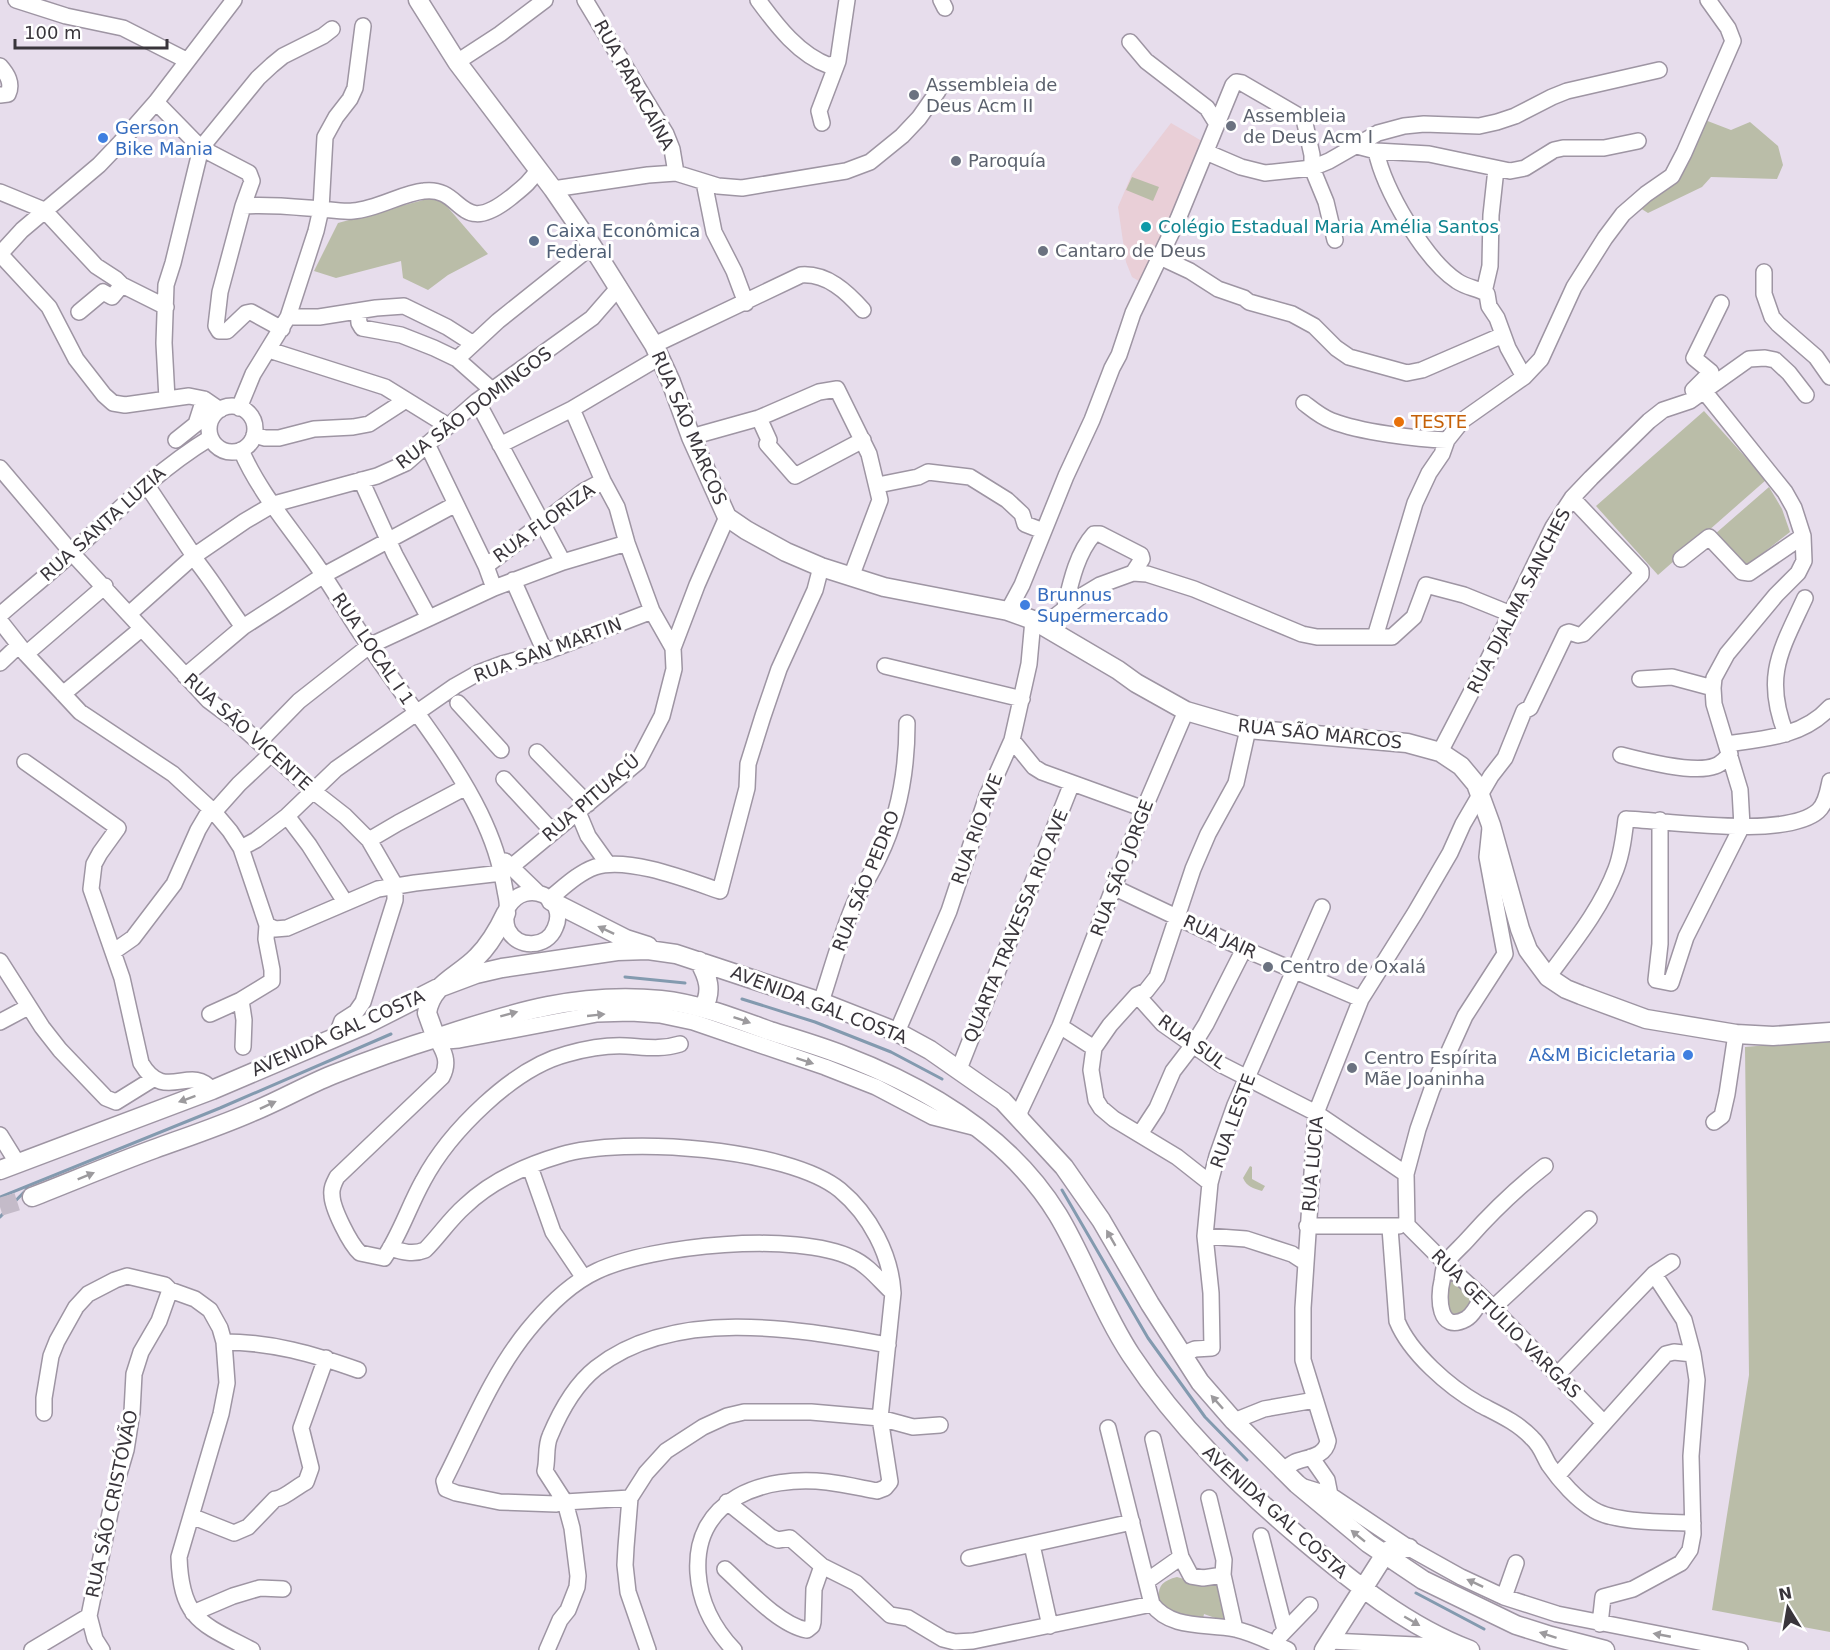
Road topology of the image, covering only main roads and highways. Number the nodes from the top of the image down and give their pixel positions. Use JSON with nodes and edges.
{"nodes":[{"id":1,"x":418,"y":0,"type":"edge"},
{"id":2,"x":548,"y":900,"type":"road end"},
{"id":3,"x":506,"y":910,"type":"road end"},
{"id":4,"x":661,"y":951,"type":"junction"},
{"id":5,"x":699,"y":961,"type":"junction"},
{"id":6,"x":436,"y":989,"type":"junction"},
{"id":7,"x":704,"y":1008,"type":"junction"},
{"id":8,"x":1830,"y":1032,"type":"edge"},
{"id":9,"x":436,"y":1038,"type":"junction"},
{"id":10,"x":0,"y":1170,"type":"edge"},
{"id":11,"x":32,"y":1197,"type":"tunnel mouth"},
{"id":12,"x":1410,"y":1548,"type":"road end"},
{"id":13,"x":1384,"y":1555,"type":"junction"},
{"id":14,"x":1363,"y":1589,"type":"junction"},
{"id":15,"x":1327,"y":1645,"type":"edge"},
{"id":16,"x":1466,"y":1649,"type":"edge"},
{"id":17,"x":1605,"y":1650,"type":"edge"}],
"edges":[{"from":1,"to":8,"type":"main road","name":"RUA SÃO MARCOS"},
{"from":4,"to":2,"type":"main road","one_way":true},
{"from":3,"to":6,"type":"main road"},
{"from":4,"to":5,"type":"main road","name":"AVENIDA GAL COSTA"},
{"from":4,"to":6,"type":"main road","name":"AVENIDA GAL COSTA"},
{"from":5,"to":7,"type":"main road"},
{"from":13,"to":5,"type":"main road","name":"AVENIDA GAL COSTA","one_way":true},
{"from":6,"to":9,"type":"main road"},
{"from":6,"to":10,"type":"main road","name":"AVENIDA GAL COSTA","one_way":true},
{"from":9,"to":7,"type":"main road","name":"AVENIDA GAL COSTA","one_way":true},
{"from":7,"to":14,"type":"main road","name":"AVENIDA GAL COSTA","one_way":true},
{"from":11,"to":9,"type":"main road","name":"AVENIDA GAL COSTA","one_way":true},
{"from":12,"to":13,"type":"main road"},
{"from":13,"to":14,"type":"main road"},
{"from":17,"to":13,"type":"main road","name":"AVENIDA GAL COSTA","one_way":true},
{"from":14,"to":15,"type":"main road"},
{"from":14,"to":16,"type":"main road","name":"AVENIDA GAL COSTA","one_way":true}]}
